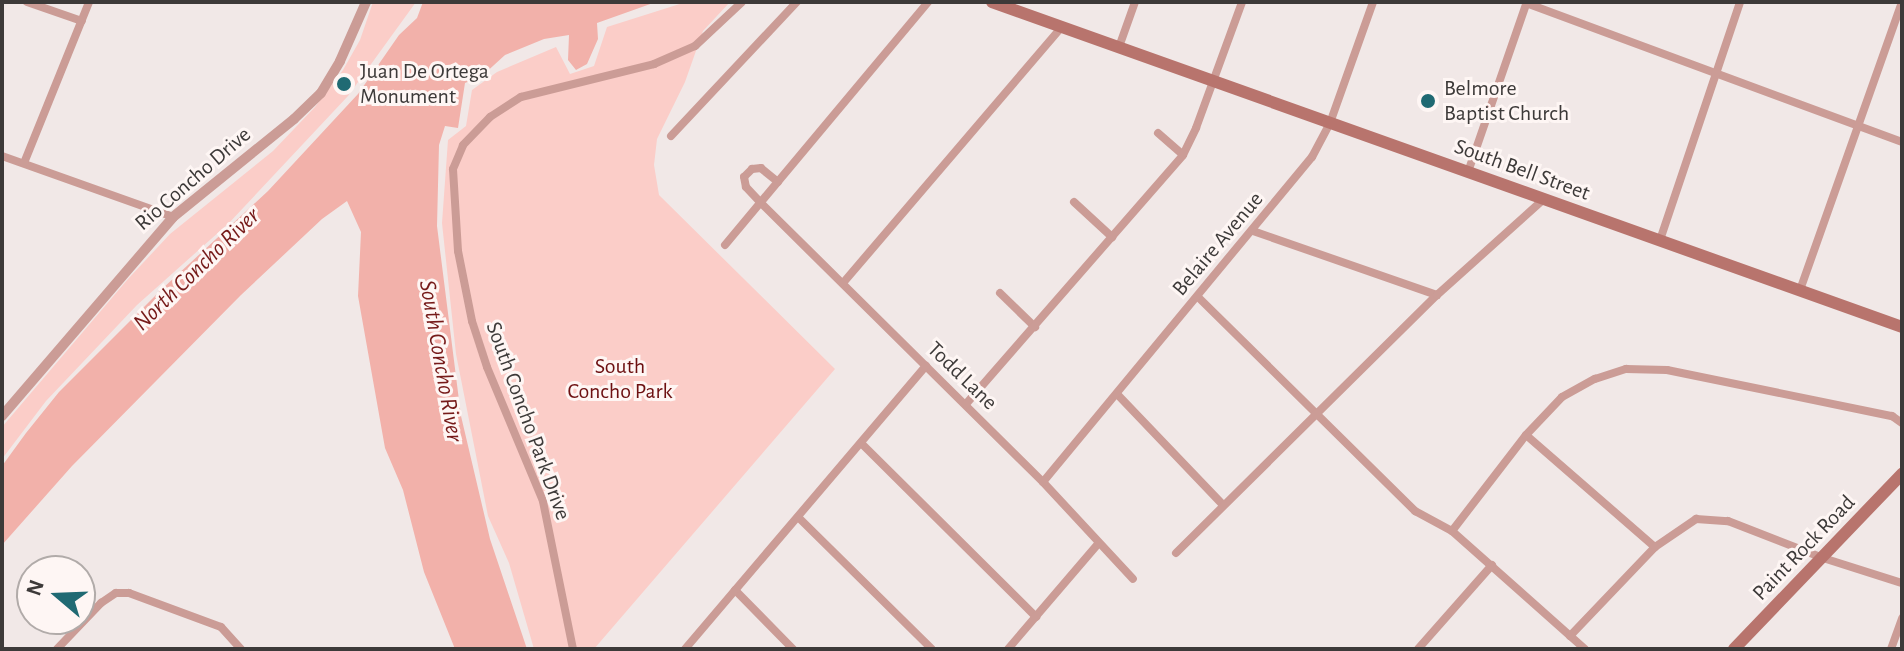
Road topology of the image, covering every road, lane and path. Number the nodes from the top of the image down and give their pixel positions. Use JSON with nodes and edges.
{"nodes":[{"id":1,"x":89,"y":2,"type":"edge"},
{"id":2,"x":366,"y":2,"type":"edge"},
{"id":3,"x":742,"y":2,"type":"edge"},
{"id":4,"x":797,"y":2,"type":"edge"},
{"id":5,"x":928,"y":2,"type":"edge"},
{"id":6,"x":992,"y":2,"type":"edge"},
{"id":7,"x":1135,"y":2,"type":"edge"},
{"id":8,"x":1242,"y":2,"type":"edge"},
{"id":9,"x":1373,"y":2,"type":"edge"},
{"id":10,"x":1526,"y":2,"type":"edge"},
{"id":11,"x":1740,"y":2,"type":"edge"},
{"id":12,"x":1902,"y":2,"type":"edge"},
{"id":13,"x":33,"y":3,"type":"edge"},
{"id":14,"x":82,"y":21,"type":"junction"},
{"id":15,"x":1062,"y":27,"type":"junction"},
{"id":16,"x":1119,"y":47,"type":"junction"},
{"id":17,"x":1716,"y":73,"type":"junction"},
{"id":18,"x":1214,"y":81,"type":"junction"},
{"id":19,"x":1330,"y":123,"type":"junction"},
{"id":20,"x":1856,"y":125,"type":"junction"},
{"id":21,"x":1158,"y":133,"type":"dead end"},
{"id":22,"x":671,"y":136,"type":"dead end"},
{"id":23,"x":1902,"y":142,"type":"edge"},
{"id":24,"x":1183,"y":155,"type":"junction"},
{"id":25,"x":2,"y":156,"type":"edge"},
{"id":26,"x":24,"y":163,"type":"junction"},
{"id":27,"x":1468,"y":172,"type":"junction"},
{"id":28,"x":778,"y":182,"type":"junction"},
{"id":29,"x":1544,"y":199,"type":"junction"},
{"id":30,"x":1074,"y":202,"type":"dead end"},
{"id":31,"x":761,"y":203,"type":"junction"},
{"id":32,"x":173,"y":217,"type":"junction"},
{"id":33,"x":1253,"y":231,"type":"junction"},
{"id":34,"x":1112,"y":237,"type":"junction"},
{"id":35,"x":1660,"y":240,"type":"junction"},
{"id":36,"x":725,"y":245,"type":"dead end"},
{"id":37,"x":843,"y":283,"type":"junction"},
{"id":38,"x":1800,"y":290,"type":"junction"},
{"id":39,"x":1000,"y":293,"type":"dead end"},
{"id":40,"x":1437,"y":295,"type":"junction"},
{"id":41,"x":1198,"y":297,"type":"junction"},
{"id":42,"x":1035,"y":327,"type":"junction"},
{"id":43,"x":1902,"y":327,"type":"edge"},
{"id":44,"x":926,"y":366,"type":"junction"},
{"id":45,"x":1117,"y":394,"type":"junction"},
{"id":46,"x":966,"y":404,"type":"junction"},
{"id":47,"x":2,"y":416,"type":"edge"},
{"id":48,"x":1317,"y":417,"type":"junction"},
{"id":49,"x":1902,"y":423,"type":"edge"},
{"id":50,"x":1526,"y":435,"type":"junction"},
{"id":51,"x":861,"y":443,"type":"junction"},
{"id":52,"x":1902,"y":474,"type":"edge"},
{"id":53,"x":1043,"y":482,"type":"junction"},
{"id":54,"x":1223,"y":505,"type":"junction"},
{"id":55,"x":798,"y":517,"type":"junction"},
{"id":56,"x":1452,"y":531,"type":"junction"},
{"id":57,"x":1098,"y":544,"type":"junction"},
{"id":58,"x":1655,"y":547,"type":"junction"},
{"id":59,"x":1176,"y":553,"type":"dead end"},
{"id":60,"x":1823,"y":558,"type":"junction"},
{"id":61,"x":1492,"y":565,"type":"junction"},
{"id":62,"x":1133,"y":579,"type":"dead end"},
{"id":63,"x":1902,"y":583,"type":"edge"},
{"id":64,"x":735,"y":590,"type":"junction"},
{"id":65,"x":1036,"y":617,"type":"junction"},
{"id":66,"x":1902,"y":618,"type":"edge"},
{"id":67,"x":1570,"y":636,"type":"junction"},
{"id":68,"x":1579,"y":647,"type":"edge"},
{"id":69,"x":57,"y":649,"type":"edge"},
{"id":70,"x":241,"y":649,"type":"edge"},
{"id":71,"x":573,"y":649,"type":"edge"},
{"id":72,"x":685,"y":649,"type":"edge"},
{"id":73,"x":793,"y":649,"type":"edge"},
{"id":74,"x":932,"y":649,"type":"edge"},
{"id":75,"x":1008,"y":649,"type":"edge"},
{"id":76,"x":1418,"y":649,"type":"edge"},
{"id":77,"x":1734,"y":649,"type":"edge"},
{"id":78,"x":1891,"y":649,"type":"edge"}],
"edges":[{"from":1,"to":14,"type":"street"},
{"from":2,"to":32,"type":"street","name":"Rio Concho Drive"},
{"from":3,"to":71,"type":"street","name":"South Concho Park Drive"},
{"from":4,"to":22,"type":"street"},
{"from":5,"to":28,"type":"street"},
{"from":6,"to":15,"type":"main road","name":"South Bell Street"},
{"from":7,"to":16,"type":"street"},
{"from":8,"to":18,"type":"street"},
{"from":9,"to":19,"type":"street","name":"Belaire Avenue"},
{"from":10,"to":17,"type":"street"},
{"from":10,"to":27,"type":"street"},
{"from":11,"to":17,"type":"street"},
{"from":12,"to":20,"type":"street"},
{"from":13,"to":14,"type":"street"},
{"from":14,"to":26,"type":"street"},
{"from":15,"to":16,"type":"main road","name":"South Bell Street"},
{"from":15,"to":37,"type":"street"},
{"from":16,"to":18,"type":"main road","name":"South Bell Street"},
{"from":17,"to":20,"type":"street"},
{"from":17,"to":35,"type":"street"},
{"from":18,"to":19,"type":"main road","name":"South Bell Street"},
{"from":18,"to":24,"type":"street"},
{"from":19,"to":27,"type":"main road","name":"South Bell Street"},
{"from":19,"to":33,"type":"street","name":"Belaire Avenue"},
{"from":20,"to":23,"type":"street"},
{"from":20,"to":38,"type":"street"},
{"from":21,"to":24,"type":"street"},
{"from":24,"to":34,"type":"street"},
{"from":25,"to":26,"type":"street"},
{"from":26,"to":32,"type":"street"},
{"from":27,"to":29,"type":"main road","name":"South Bell Street"},
{"from":28,"to":31,"type":"street"},
{"from":28,"to":31,"type":"street"},
{"from":29,"to":35,"type":"main road","name":"South Bell Street"},
{"from":29,"to":40,"type":"street"},
{"from":30,"to":34,"type":"street"},
{"from":31,"to":36,"type":"street"},
{"from":31,"to":37,"type":"street","name":"Todd Lane"},
{"from":32,"to":47,"type":"street","name":"Rio Concho Drive"},
{"from":33,"to":40,"type":"street"},
{"from":33,"to":41,"type":"street","name":"Belaire Avenue"},
{"from":34,"to":42,"type":"street"},
{"from":35,"to":38,"type":"main road","name":"South Bell Street"},
{"from":37,"to":44,"type":"street","name":"Todd Lane"},
{"from":38,"to":43,"type":"main road","name":"South Bell Street"},
{"from":39,"to":42,"type":"street"},
{"from":40,"to":48,"type":"street"},
{"from":41,"to":45,"type":"street","name":"Belaire Avenue"},
{"from":41,"to":48,"type":"street"},
{"from":42,"to":46,"type":"street"},
{"from":44,"to":46,"type":"street","name":"Todd Lane"},
{"from":44,"to":51,"type":"street"},
{"from":45,"to":53,"type":"street","name":"Belaire Avenue"},
{"from":45,"to":54,"type":"street"},
{"from":46,"to":53,"type":"street","name":"Todd Lane"},
{"from":48,"to":54,"type":"street"},
{"from":48,"to":56,"type":"street"},
{"from":49,"to":50,"type":"street"},
{"from":50,"to":56,"type":"street"},
{"from":50,"to":58,"type":"street"},
{"from":51,"to":55,"type":"street"},
{"from":51,"to":65,"type":"street"},
{"from":52,"to":60,"type":"main road","name":"Paint Rock Road"},
{"from":53,"to":57,"type":"street","name":"Todd Lane"},
{"from":54,"to":59,"type":"street"},
{"from":55,"to":64,"type":"street"},
{"from":55,"to":74,"type":"street"},
{"from":56,"to":61,"type":"street"},
{"from":57,"to":62,"type":"street","name":"Todd Lane"},
{"from":57,"to":65,"type":"street"},
{"from":58,"to":60,"type":"street"},
{"from":58,"to":67,"type":"street"},
{"from":60,"to":63,"type":"street"},
{"from":60,"to":77,"type":"main road","name":"Paint Rock Road"},
{"from":61,"to":67,"type":"street"},
{"from":61,"to":76,"type":"street"},
{"from":64,"to":72,"type":"street"},
{"from":64,"to":73,"type":"street"},
{"from":65,"to":75,"type":"street"},
{"from":66,"to":78,"type":"street"},
{"from":67,"to":68,"type":"street"},
{"from":69,"to":70,"type":"street"}]}
